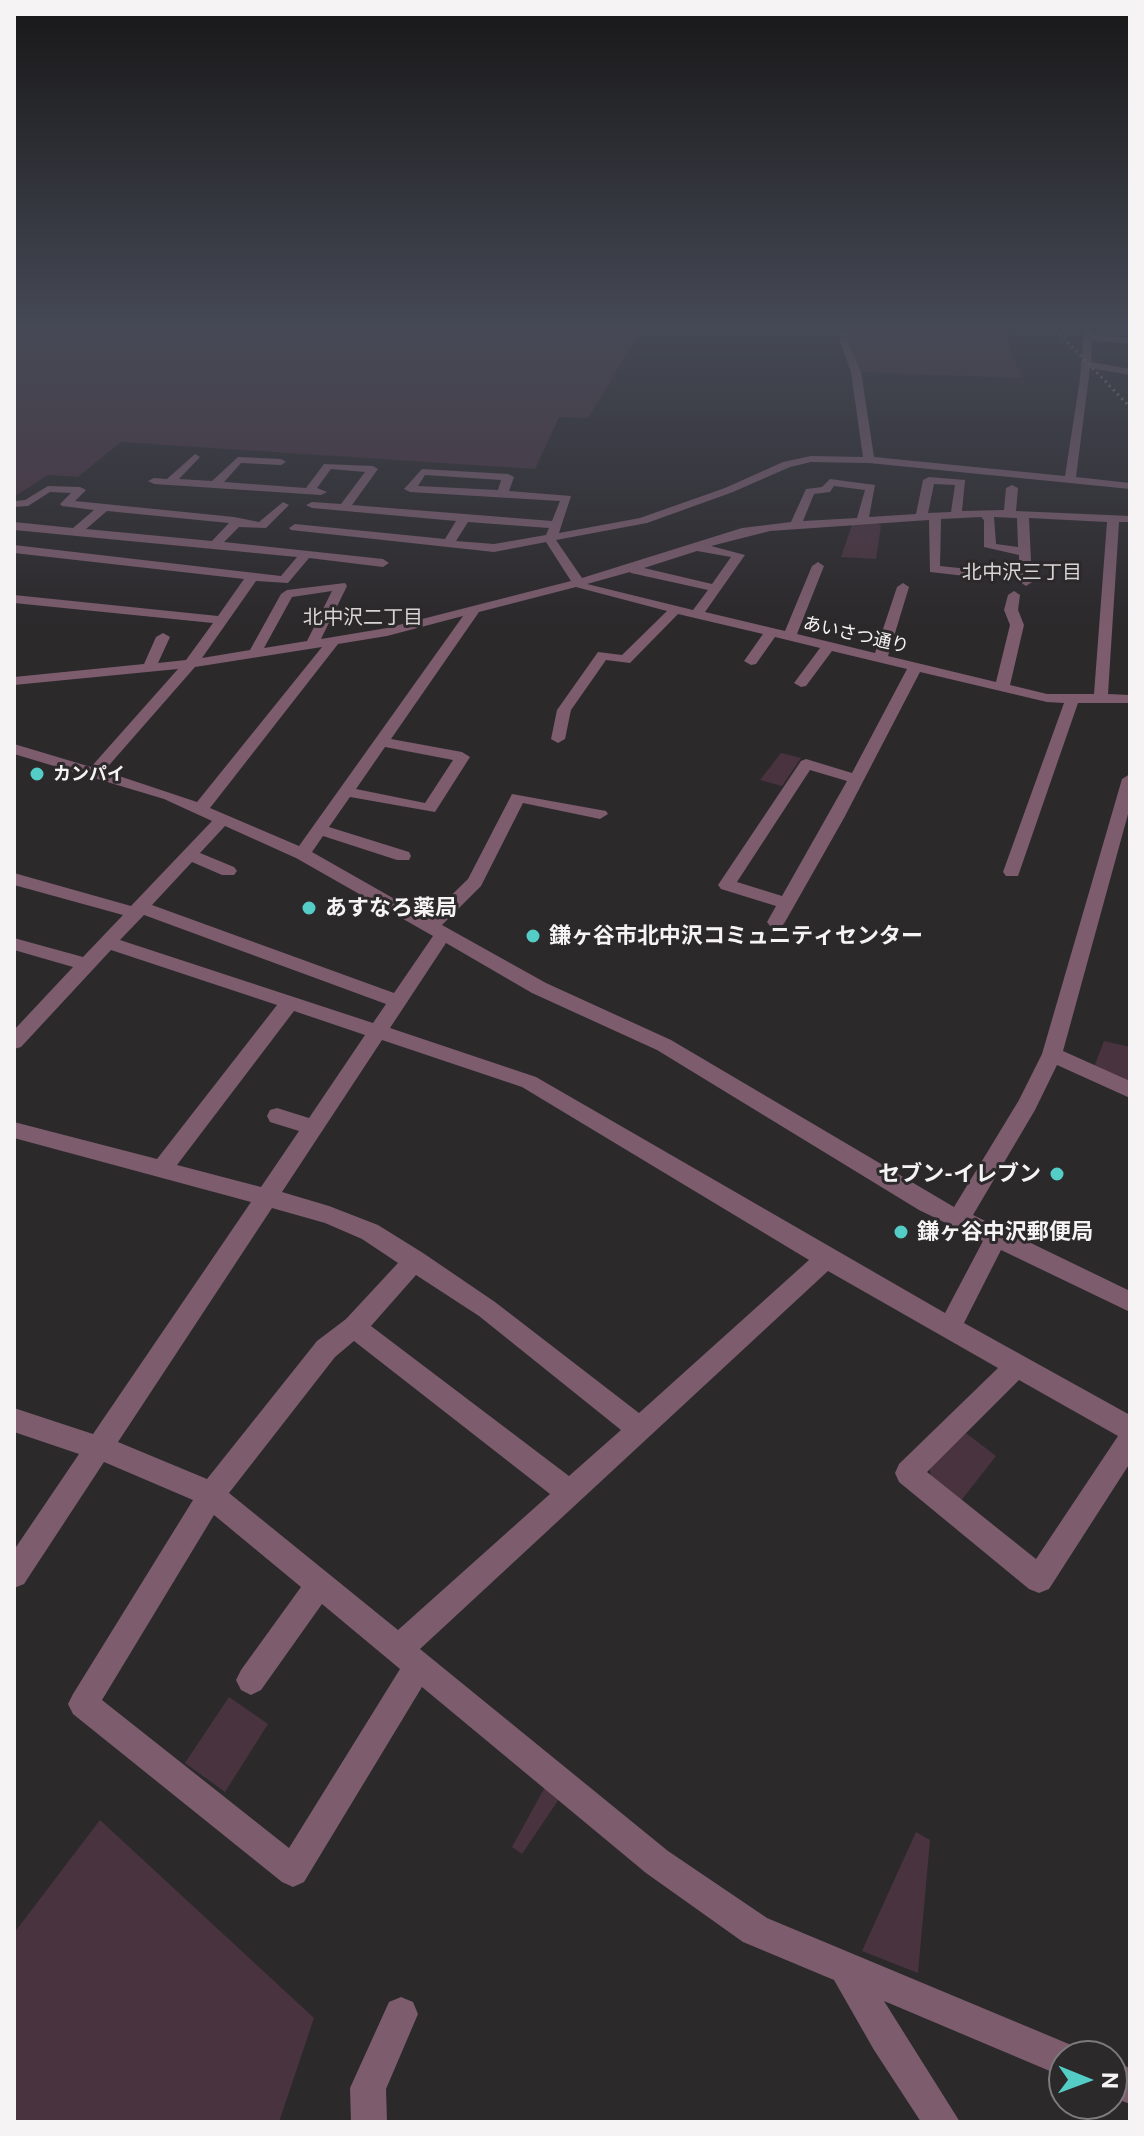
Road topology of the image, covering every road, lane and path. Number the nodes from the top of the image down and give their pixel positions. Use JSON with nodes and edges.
{"nodes":[{"id":1,"x":864,"y":429,"type":"edge"},
{"id":2,"x":1077,"y":429,"type":"edge"},
{"id":3,"x":195,"y":457,"type":"dead end"},
{"id":4,"x":869,"y":460,"type":"junction"},
{"id":5,"x":268,"y":479,"type":"junction"},
{"id":6,"x":1070,"y":480,"type":"junction"},
{"id":7,"x":154,"y":481,"type":"dead end"},
{"id":8,"x":170,"y":482,"type":"junction"},
{"id":9,"x":215,"y":485,"type":"junction"},
{"id":10,"x":1130,"y":486,"type":"edge"},
{"id":11,"x":1012,"y":488,"type":"dead end"},
{"id":12,"x":309,"y":491,"type":"junction"},
{"id":13,"x":324,"y":492,"type":"dead end"},
{"id":14,"x":502,"y":494,"type":"junction"},
{"id":15,"x":14,"y":504,"type":"edge"},
{"id":16,"x":283,"y":505,"type":"dead end"},
{"id":17,"x":312,"y":505,"type":"dead end"},
{"id":18,"x":104,"y":507,"type":"junction"},
{"id":19,"x":344,"y":508,"type":"junction"},
{"id":20,"x":984,"y":513,"type":"junction"},
{"id":21,"x":1017,"y":513,"type":"junction"},
{"id":22,"x":956,"y":514,"type":"junction"},
{"id":23,"x":1110,"y":514,"type":"junction"},
{"id":24,"x":935,"y":516,"type":"junction"},
{"id":25,"x":464,"y":518,"type":"junction"},
{"id":26,"x":921,"y":518,"type":"junction"},
{"id":27,"x":1130,"y":519,"type":"edge"},
{"id":28,"x":862,"y":522,"type":"junction"},
{"id":29,"x":236,"y":523,"type":"junction"},
{"id":30,"x":796,"y":524,"type":"junction"},
{"id":31,"x":557,"y":525,"type":"junction"},
{"id":32,"x":14,"y":526,"type":"edge"},
{"id":33,"x":295,"y":528,"type":"dead end"},
{"id":34,"x":76,"y":532,"type":"junction"},
{"id":35,"x":97,"y":534,"type":"junction"},
{"id":36,"x":550,"y":540,"type":"junction"},
{"id":37,"x":448,"y":544,"type":"junction"},
{"id":38,"x":215,"y":545,"type":"junction"},
{"id":39,"x":698,"y":547,"type":"junction"},
{"id":40,"x":14,"y":549,"type":"edge"},
{"id":41,"x":1025,"y":552,"type":"junction"},
{"id":42,"x":306,"y":554,"type":"junction"},
{"id":43,"x":73,"y":556,"type":"junction"},
{"id":44,"x":383,"y":563,"type":"dead end"},
{"id":45,"x":818,"y":566,"type":"dead end"},
{"id":46,"x":631,"y":569,"type":"junction"},
{"id":47,"x":974,"y":573,"type":"dead end"},
{"id":48,"x":252,"y":577,"type":"junction"},
{"id":49,"x":1026,"y":582,"type":"dead end"},
{"id":50,"x":578,"y":584,"type":"junction"},
{"id":51,"x":903,"y":587,"type":"dead end"},
{"id":52,"x":715,"y":588,"type":"junction"},
{"id":53,"x":1014,"y":595,"type":"dead end"},
{"id":54,"x":14,"y":599,"type":"edge"},
{"id":55,"x":475,"y":609,"type":"junction"},
{"id":56,"x":676,"y":609,"type":"junction"},
{"id":57,"x":697,"y":614,"type":"junction"},
{"id":58,"x":220,"y":620,"type":"junction"},
{"id":59,"x":771,"y":633,"type":"junction"},
{"id":60,"x":163,"y":637,"type":"dead end"},
{"id":61,"x":789,"y":637,"type":"junction"},
{"id":62,"x":334,"y":640,"type":"junction"},
{"id":63,"x":312,"y":644,"type":"junction"},
{"id":64,"x":828,"y":647,"type":"junction"},
{"id":65,"x":256,"y":654,"type":"junction"},
{"id":66,"x":880,"y":660,"type":"junction"},
{"id":67,"x":751,"y":661,"type":"dead end"},
{"id":68,"x":190,"y":664,"type":"junction"},
{"id":69,"x":150,"y":666,"type":"junction"},
{"id":70,"x":915,"y":667,"type":"junction"},
{"id":71,"x":14,"y":681,"type":"edge"},
{"id":72,"x":801,"y":683,"type":"dead end"},
{"id":73,"x":1002,"y":687,"type":"junction"},
{"id":74,"x":1101,"y":698,"type":"junction"},
{"id":75,"x":1072,"y":699,"type":"junction"},
{"id":76,"x":1130,"y":699,"type":"edge"},
{"id":77,"x":558,"y":739,"type":"dead end"},
{"id":78,"x":382,"y":742,"type":"junction"},
{"id":79,"x":14,"y":749,"type":"edge"},
{"id":80,"x":31,"y":754,"type":"junction"},
{"id":81,"x":14,"y":768,"type":"edge"},
{"id":82,"x":96,"y":771,"type":"junction"},
{"id":83,"x":856,"y":779,"type":"junction"},
{"id":84,"x":1130,"y":779,"type":"edge"},
{"id":85,"x":347,"y":792,"type":"junction"},
{"id":86,"x":201,"y":808,"type":"junction"},
{"id":87,"x":600,"y":814,"type":"dead end"},
{"id":88,"x":224,"y":818,"type":"junction"},
{"id":89,"x":320,"y":830,"type":"junction"},
{"id":90,"x":302,"y":854,"type":"junction"},
{"id":91,"x":190,"y":855,"type":"junction"},
{"id":92,"x":403,"y":856,"type":"dead end"},
{"id":93,"x":228,"y":871,"type":"dead end"},
{"id":94,"x":1012,"y":872,"type":"dead end"},
{"id":95,"x":14,"y":879,"type":"edge"},
{"id":96,"x":786,"y":903,"type":"junction"},
{"id":97,"x":139,"y":911,"type":"junction"},
{"id":98,"x":776,"y":922,"type":"dead end"},
{"id":99,"x":436,"y":930,"type":"junction"},
{"id":100,"x":108,"y":942,"type":"junction"},
{"id":101,"x":14,"y":944,"type":"edge"},
{"id":102,"x":87,"y":965,"type":"junction"},
{"id":103,"x":396,"y":1001,"type":"junction"},
{"id":104,"x":290,"y":1002,"type":"junction"},
{"id":105,"x":376,"y":1030,"type":"junction"},
{"id":106,"x":18,"y":1033,"type":"edge"},
{"id":107,"x":1052,"y":1054,"type":"junction"},
{"id":108,"x":1130,"y":1090,"type":"edge"},
{"id":109,"x":277,"y":1116,"type":"dead end"},
{"id":110,"x":312,"y":1127,"type":"junction"},
{"id":111,"x":14,"y":1130,"type":"edge"},
{"id":112,"x":161,"y":1170,"type":"junction"},
{"id":113,"x":266,"y":1197,"type":"junction"},
{"id":114,"x":958,"y":1220,"type":"junction"},
{"id":115,"x":996,"y":1238,"type":"junction"},
{"id":116,"x":827,"y":1258,"type":"junction"},
{"id":117,"x":415,"y":1260,"type":"junction"},
{"id":118,"x":1130,"y":1302,"type":"edge"},
{"id":119,"x":354,"y":1327,"type":"junction"},
{"id":120,"x":949,"y":1328,"type":"junction"},
{"id":121,"x":1016,"y":1366,"type":"junction"},
{"id":122,"x":14,"y":1420,"type":"edge"},
{"id":123,"x":640,"y":1429,"type":"junction"},
{"id":124,"x":1130,"y":1429,"type":"edge"},
{"id":125,"x":1130,"y":1440,"type":"edge"},
{"id":126,"x":97,"y":1447,"type":"junction"},
{"id":127,"x":570,"y":1493,"type":"junction"},
{"id":128,"x":211,"y":1495,"type":"junction"},
{"id":129,"x":14,"y":1574,"type":"edge"},
{"id":130,"x":319,"y":1585,"type":"junction"},
{"id":131,"x":409,"y":1657,"type":"junction"},
{"id":132,"x":251,"y":1680,"type":"dead end"},
{"id":133,"x":846,"y":1968,"type":"junction"},
{"id":134,"x":401,"y":2014,"type":"dead end"},
{"id":135,"x":1048,"y":2052,"type":"edge"},
{"id":136,"x":369,"y":2122,"type":"edge"},
{"id":137,"x":942,"y":2122,"type":"edge"}],
"edges":[{"from":1,"to":4,"type":"street"},
{"from":2,"to":6,"type":"street"},
{"from":3,"to":8,"type":"street"},
{"from":4,"to":6,"type":"street"},
{"from":4,"to":36,"type":"street"},
{"from":5,"to":9,"type":"street"},
{"from":5,"to":9,"type":"street"},
{"from":5,"to":12,"type":"street"},
{"from":6,"to":10,"type":"street"},
{"from":7,"to":8,"type":"street"},
{"from":8,"to":9,"type":"street"},
{"from":11,"to":21,"type":"street"},
{"from":12,"to":13,"type":"street"},
{"from":12,"to":19,"type":"street"},
{"from":14,"to":14,"type":"street"},
{"from":14,"to":31,"type":"street"},
{"from":15,"to":18,"type":"street"},
{"from":16,"to":29,"type":"street"},
{"from":17,"to":19,"type":"street"},
{"from":18,"to":29,"type":"street"},
{"from":18,"to":34,"type":"street"},
{"from":19,"to":25,"type":"street"},
{"from":20,"to":21,"type":"street"},
{"from":20,"to":22,"type":"street"},
{"from":20,"to":41,"type":"street"},
{"from":21,"to":23,"type":"street"},
{"from":21,"to":41,"type":"street"},
{"from":22,"to":24,"type":"street"},
{"from":22,"to":26,"type":"street"},
{"from":23,"to":27,"type":"street"},
{"from":23,"to":74,"type":"street"},
{"from":24,"to":26,"type":"street"},
{"from":24,"to":47,"type":"street"},
{"from":25,"to":31,"type":"street"},
{"from":25,"to":37,"type":"street"},
{"from":26,"to":28,"type":"street"},
{"from":28,"to":30,"type":"street"},
{"from":28,"to":30,"type":"street"},
{"from":29,"to":38,"type":"street"},
{"from":30,"to":39,"type":"street"},
{"from":31,"to":36,"type":"street"},
{"from":32,"to":34,"type":"street"},
{"from":33,"to":37,"type":"street"},
{"from":34,"to":35,"type":"street"},
{"from":35,"to":38,"type":"street"},
{"from":35,"to":43,"type":"street"},
{"from":36,"to":37,"type":"street"},
{"from":36,"to":50,"type":"street"},
{"from":38,"to":42,"type":"street"},
{"from":39,"to":46,"type":"street"},
{"from":39,"to":52,"type":"street"},
{"from":40,"to":43,"type":"street"},
{"from":41,"to":49,"type":"street"},
{"from":42,"to":44,"type":"street"},
{"from":42,"to":48,"type":"street"},
{"from":43,"to":48,"type":"street"},
{"from":45,"to":61,"type":"street"},
{"from":46,"to":50,"type":"street"},
{"from":46,"to":52,"type":"street"},
{"from":48,"to":58,"type":"street"},
{"from":50,"to":55,"type":"street"},
{"from":50,"to":56,"type":"street","name":"あいさつ通り"},
{"from":51,"to":66,"type":"street"},
{"from":52,"to":57,"type":"street"},
{"from":53,"to":73,"type":"street"},
{"from":54,"to":58,"type":"street"},
{"from":55,"to":62,"type":"street"},
{"from":55,"to":78,"type":"street"},
{"from":56,"to":57,"type":"street","name":"あいさつ通り"},
{"from":56,"to":77,"type":"street"},
{"from":57,"to":59,"type":"street","name":"あいさつ通り"},
{"from":58,"to":68,"type":"street"},
{"from":59,"to":61,"type":"street","name":"あいさつ通り"},
{"from":59,"to":67,"type":"street"},
{"from":60,"to":69,"type":"street"},
{"from":61,"to":64,"type":"street","name":"あいさつ通り"},
{"from":62,"to":63,"type":"street"},
{"from":62,"to":86,"type":"street"},
{"from":63,"to":65,"type":"street"},
{"from":63,"to":65,"type":"street"},
{"from":64,"to":66,"type":"street","name":"あいさつ通り"},
{"from":64,"to":72,"type":"street"},
{"from":65,"to":68,"type":"street"},
{"from":66,"to":70,"type":"street","name":"あいさつ通り"},
{"from":68,"to":69,"type":"street"},
{"from":68,"to":82,"type":"street"},
{"from":69,"to":71,"type":"street"},
{"from":70,"to":73,"type":"street","name":"あいさつ通り"},
{"from":70,"to":83,"type":"street"},
{"from":73,"to":75,"type":"street","name":"あいさつ通り"},
{"from":74,"to":75,"type":"street","name":"あいさつ通り"},
{"from":74,"to":76,"type":"street","name":"あいさつ通り"},
{"from":75,"to":94,"type":"street"},
{"from":78,"to":85,"type":"street"},
{"from":78,"to":85,"type":"street"},
{"from":79,"to":80,"type":"street"},
{"from":80,"to":81,"type":"street"},
{"from":80,"to":82,"type":"street"},
{"from":82,"to":86,"type":"street"},
{"from":83,"to":96,"type":"street"},
{"from":83,"to":96,"type":"street"},
{"from":84,"to":107,"type":"street"},
{"from":85,"to":89,"type":"street"},
{"from":86,"to":88,"type":"street"},
{"from":87,"to":99,"type":"street"},
{"from":88,"to":90,"type":"street"},
{"from":88,"to":91,"type":"street"},
{"from":89,"to":90,"type":"street"},
{"from":89,"to":92,"type":"street"},
{"from":90,"to":99,"type":"street"},
{"from":91,"to":93,"type":"street"},
{"from":91,"to":97,"type":"street"},
{"from":95,"to":97,"type":"street"},
{"from":96,"to":98,"type":"street"},
{"from":97,"to":100,"type":"street"},
{"from":97,"to":103,"type":"street"},
{"from":99,"to":103,"type":"street"},
{"from":99,"to":114,"type":"street"},
{"from":100,"to":102,"type":"street"},
{"from":100,"to":104,"type":"street"},
{"from":101,"to":102,"type":"street"},
{"from":102,"to":106,"type":"street"},
{"from":103,"to":105,"type":"street"},
{"from":104,"to":105,"type":"street"},
{"from":104,"to":112,"type":"street"},
{"from":105,"to":110,"type":"street"},
{"from":105,"to":116,"type":"street"},
{"from":107,"to":108,"type":"street"},
{"from":107,"to":114,"type":"street"},
{"from":109,"to":110,"type":"street"},
{"from":110,"to":113,"type":"street"},
{"from":111,"to":112,"type":"street"},
{"from":112,"to":113,"type":"street"},
{"from":113,"to":117,"type":"street"},
{"from":113,"to":126,"type":"street"},
{"from":114,"to":115,"type":"street"},
{"from":115,"to":118,"type":"street"},
{"from":115,"to":120,"type":"street"},
{"from":116,"to":120,"type":"street"},
{"from":116,"to":123,"type":"street"},
{"from":117,"to":119,"type":"street"},
{"from":117,"to":123,"type":"street"},
{"from":119,"to":127,"type":"street"},
{"from":119,"to":128,"type":"street"},
{"from":120,"to":121,"type":"street"},
{"from":121,"to":124,"type":"street"},
{"from":121,"to":125,"type":"street"},
{"from":122,"to":126,"type":"street"},
{"from":123,"to":127,"type":"street"},
{"from":126,"to":128,"type":"street"},
{"from":126,"to":129,"type":"street"},
{"from":127,"to":131,"type":"street"},
{"from":128,"to":130,"type":"street"},
{"from":128,"to":131,"type":"street"},
{"from":130,"to":131,"type":"street"},
{"from":130,"to":132,"type":"street"},
{"from":131,"to":133,"type":"street"},
{"from":133,"to":135,"type":"street"},
{"from":133,"to":137,"type":"street"},
{"from":134,"to":136,"type":"street"}]}
